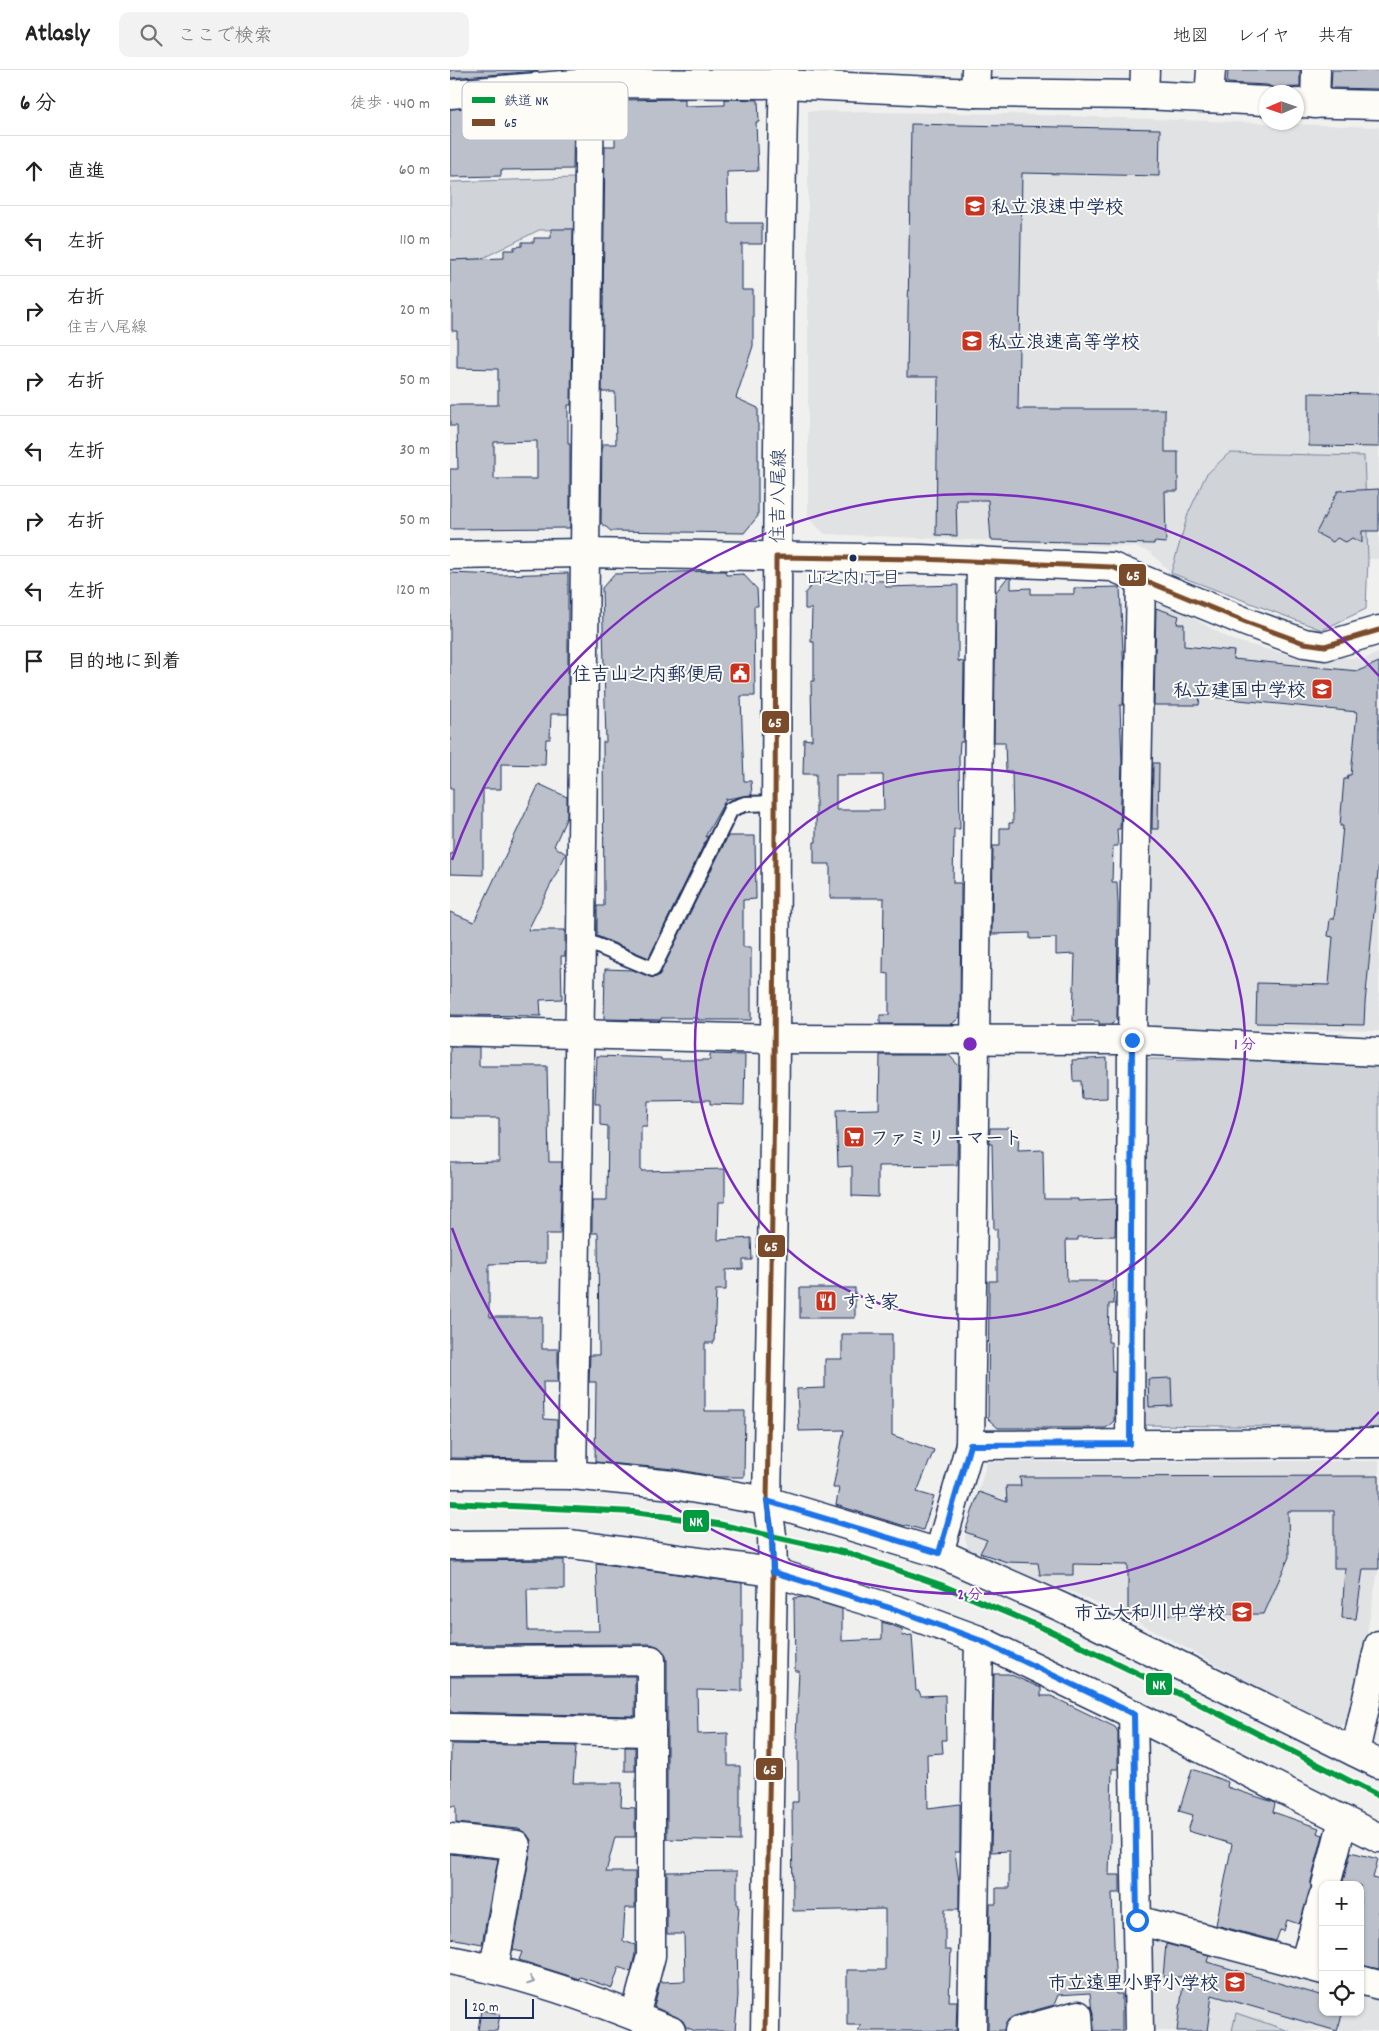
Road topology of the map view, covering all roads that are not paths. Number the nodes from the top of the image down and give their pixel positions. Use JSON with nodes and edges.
{"nodes":[{"id":1,"x":1211,"y":70,"type":"edge"},
{"id":2,"x":1316,"y":70,"type":"edge"},
{"id":3,"x":590,"y":76,"type":"edge"},
{"id":4,"x":784,"y":77,"type":"edge"},
{"id":5,"x":976,"y":81,"type":"edge"},
{"id":6,"x":543,"y":82,"type":"edge"},
{"id":7,"x":1145,"y":82,"type":"edge"},
{"id":8,"x":1209,"y":98,"type":"junction"},
{"id":9,"x":1259,"y":101,"type":"edge"},
{"id":10,"x":1306,"y":103,"type":"edge"},
{"id":11,"x":1379,"y":105,"type":"edge"},
{"id":12,"x":589,"y":140,"type":"edge"},
{"id":13,"x":586,"y":553,"type":"junction"},
{"id":14,"x":450,"y":555,"type":"edge"},
{"id":15,"x":776,"y":557,"type":"junction"},
{"id":16,"x":981,"y":561,"type":"junction"},
{"id":17,"x":1141,"y":579,"type":"junction"},
{"id":18,"x":1379,"y":630,"type":"edge"},
{"id":19,"x":776,"y":803,"type":"junction"},
{"id":20,"x":581,"y":939,"type":"junction"},
{"id":21,"x":450,"y":1031,"type":"edge"},
{"id":22,"x":580,"y":1033,"type":"junction"},
{"id":23,"x":775,"y":1039,"type":"junction"},
{"id":24,"x":974,"y":1039,"type":"junction"},
{"id":25,"x":1132,"y":1040,"type":"junction"},
{"id":26,"x":1379,"y":1052,"type":"edge"},
{"id":27,"x":1379,"y":1443,"type":"edge"},
{"id":28,"x":1130,"y":1444,"type":"junction"},
{"id":29,"x":970,"y":1445,"type":"junction"},
{"id":30,"x":450,"y":1474,"type":"edge"},
{"id":31,"x":572,"y":1475,"type":"junction"},
{"id":32,"x":767,"y":1501,"type":"junction"},
{"id":33,"x":450,"y":1545,"type":"edge"},
{"id":34,"x":939,"y":1553,"type":"junction"},
{"id":35,"x":773,"y":1572,"type":"junction"},
{"id":36,"x":979,"y":1640,"type":"junction"},
{"id":37,"x":1379,"y":1645,"type":"edge"},
{"id":38,"x":450,"y":1661,"type":"edge"},
{"id":39,"x":1134,"y":1714,"type":"junction"},
{"id":40,"x":450,"y":1728,"type":"edge"},
{"id":41,"x":651,"y":1732,"type":"junction"},
{"id":42,"x":1355,"y":1752,"type":"junction"},
{"id":43,"x":1379,"y":1764,"type":"edge"},
{"id":44,"x":1343,"y":1820,"type":"junction"},
{"id":45,"x":450,"y":1838,"type":"edge"},
{"id":46,"x":1379,"y":1838,"type":"edge"},
{"id":47,"x":1327,"y":1881,"type":"edge"},
{"id":48,"x":1137,"y":1920,"type":"junction"},
{"id":49,"x":1319,"y":1926,"type":"edge"},
{"id":50,"x":450,"y":1960,"type":"edge"},
{"id":51,"x":494,"y":1968,"type":"junction"},
{"id":52,"x":1314,"y":1968,"type":"edge"},
{"id":53,"x":1364,"y":1981,"type":"edge"},
{"id":54,"x":1379,"y":1985,"type":"edge"},
{"id":55,"x":636,"y":2016,"type":"junction"},
{"id":56,"x":671,"y":2031,"type":"edge"},
{"id":57,"x":765,"y":2031,"type":"edge"},
{"id":58,"x":972,"y":2031,"type":"edge"},
{"id":59,"x":1019,"y":2031,"type":"edge"},
{"id":60,"x":1079,"y":2031,"type":"edge"},
{"id":61,"x":1139,"y":2031,"type":"edge"}],
"edges":[{"from":1,"to":8,"type":"street"},
{"from":2,"to":10,"type":"street"},
{"from":3,"to":4,"type":"street"},
{"from":3,"to":6,"type":"street"},
{"from":4,"to":5,"type":"street"},
{"from":4,"to":15,"type":"street","name":"住吉八尾線"},
{"from":5,"to":7,"type":"street"},
{"from":7,"to":8,"type":"street"},
{"from":8,"to":9,"type":"street"},
{"from":10,"to":11,"type":"street"},
{"from":12,"to":13,"type":"street"},
{"from":13,"to":14,"type":"street"},
{"from":13,"to":15,"type":"street"},
{"from":13,"to":20,"type":"street"},
{"from":15,"to":16,"type":"street"},
{"from":15,"to":19,"type":"street","name":"住吉八尾線"},
{"from":16,"to":17,"type":"street"},
{"from":16,"to":24,"type":"street"},
{"from":17,"to":18,"type":"street"},
{"from":17,"to":25,"type":"street"},
{"from":19,"to":20,"type":"lane"},
{"from":19,"to":23,"type":"street","name":"住吉八尾線"},
{"from":20,"to":22,"type":"street"},
{"from":21,"to":22,"type":"street"},
{"from":22,"to":23,"type":"street"},
{"from":22,"to":31,"type":"street"},
{"from":23,"to":24,"type":"street"},
{"from":23,"to":32,"type":"street","name":"住吉八尾線"},
{"from":24,"to":25,"type":"street"},
{"from":24,"to":29,"type":"street"},
{"from":25,"to":26,"type":"street"},
{"from":25,"to":28,"type":"street"},
{"from":27,"to":28,"type":"street"},
{"from":28,"to":29,"type":"street"},
{"from":29,"to":34,"type":"street"},
{"from":30,"to":31,"type":"street"},
{"from":31,"to":32,"type":"street"},
{"from":32,"to":34,"type":"street"},
{"from":32,"to":35,"type":"street","name":"住吉八尾線"},
{"from":33,"to":35,"type":"street"},
{"from":34,"to":42,"type":"street"},
{"from":35,"to":36,"type":"street"},
{"from":35,"to":57,"type":"street","name":"住吉八尾線"},
{"from":36,"to":39,"type":"street"},
{"from":36,"to":58,"type":"street"},
{"from":37,"to":42,"type":"street"},
{"from":38,"to":41,"type":"street"},
{"from":39,"to":44,"type":"street"},
{"from":39,"to":48,"type":"street"},
{"from":40,"to":41,"type":"street"},
{"from":41,"to":55,"type":"street"},
{"from":42,"to":43,"type":"street"},
{"from":44,"to":46,"type":"street"},
{"from":44,"to":47,"type":"street"},
{"from":45,"to":51,"type":"street"},
{"from":48,"to":52,"type":"street"},
{"from":48,"to":61,"type":"street"},
{"from":49,"to":52,"type":"street"},
{"from":50,"to":51,"type":"street"},
{"from":51,"to":55,"type":"street","one_way":true},
{"from":53,"to":54,"type":"street"},
{"from":55,"to":56,"type":"street"},
{"from":59,"to":60,"type":"street"}]}
